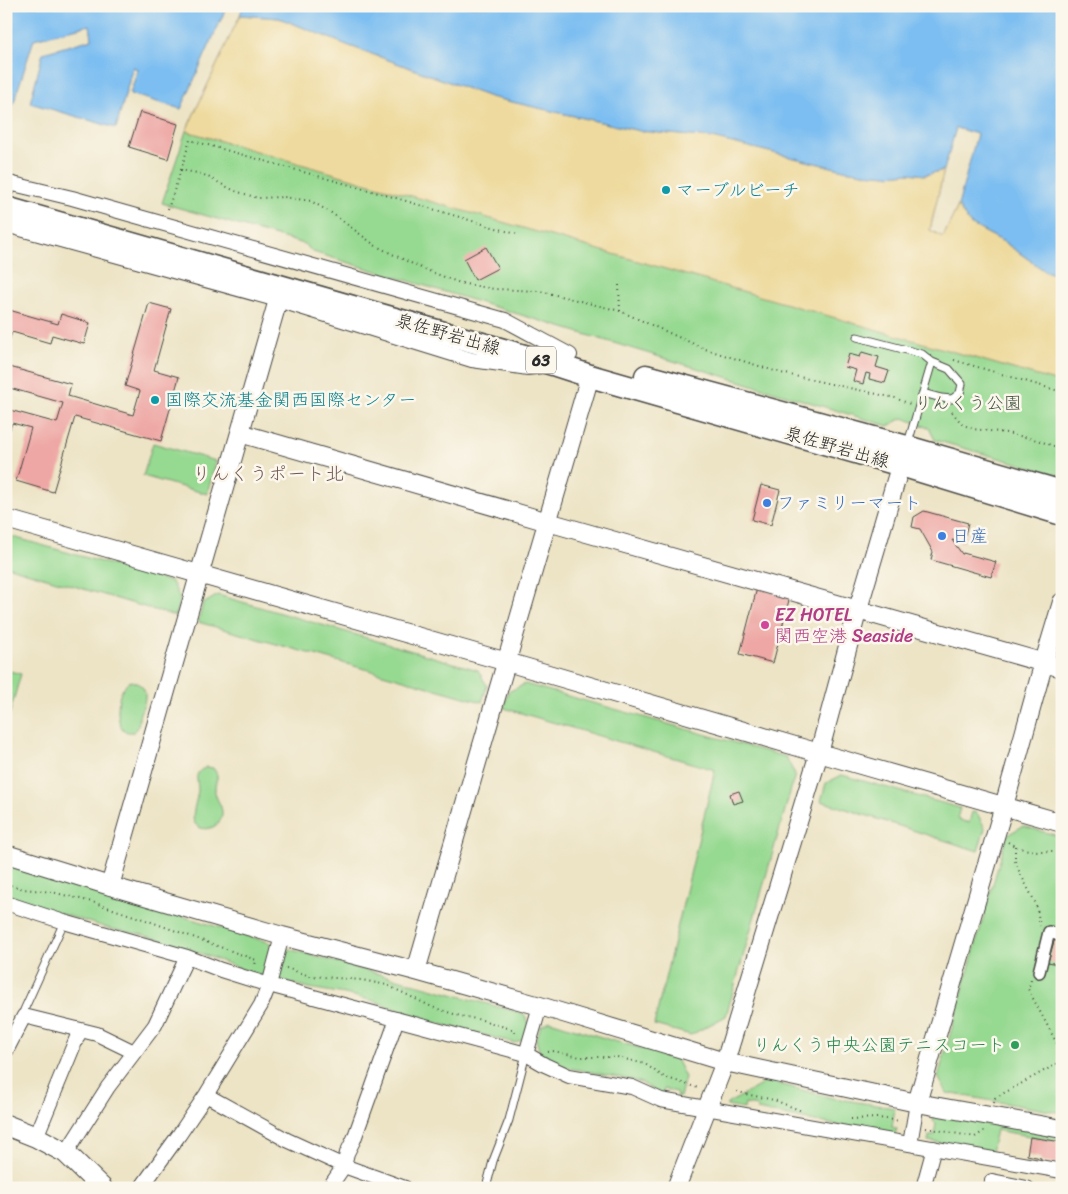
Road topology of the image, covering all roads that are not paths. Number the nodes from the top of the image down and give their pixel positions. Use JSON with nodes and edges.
{"nodes":[{"id":1,"x":11,"y":201,"type":"edge"},
{"id":2,"x":278,"y":300,"type":"junction"},
{"id":3,"x":857,"y":337,"type":"dead end"},
{"id":4,"x":563,"y":360,"type":"junction"},
{"id":5,"x":932,"y":362,"type":"junction"},
{"id":6,"x":590,"y":376,"type":"junction"},
{"id":7,"x":923,"y":393,"type":"junction"},
{"id":8,"x":240,"y":433,"type":"junction"},
{"id":9,"x":904,"y":456,"type":"junction"},
{"id":10,"x":1062,"y":492,"type":"edge"},
{"id":11,"x":1062,"y":514,"type":"edge"},
{"id":12,"x":6,"y":519,"type":"edge"},
{"id":13,"x":548,"y":522,"type":"junction"},
{"id":14,"x":199,"y":574,"type":"junction"},
{"id":15,"x":1062,"y":602,"type":"edge"},
{"id":16,"x":858,"y":609,"type":"junction"},
{"id":17,"x":507,"y":662,"type":"junction"},
{"id":18,"x":1044,"y":662,"type":"junction"},
{"id":19,"x":1062,"y":668,"type":"edge"},
{"id":20,"x":819,"y":753,"type":"junction"},
{"id":21,"x":1004,"y":806,"type":"junction"},
{"id":22,"x":1062,"y":822,"type":"edge"},
{"id":23,"x":6,"y":854,"type":"edge"},
{"id":24,"x":110,"y":886,"type":"junction"},
{"id":25,"x":6,"y":902,"type":"edge"},
{"id":26,"x":64,"y":922,"type":"junction"},
{"id":27,"x":282,"y":936,"type":"junction"},
{"id":28,"x":1062,"y":936,"type":"edge"},
{"id":29,"x":187,"y":957,"type":"junction"},
{"id":30,"x":416,"y":971,"type":"junction"},
{"id":31,"x":1039,"y":972,"type":"road end"},
{"id":32,"x":269,"y":985,"type":"junction"},
{"id":33,"x":540,"y":1006,"type":"junction"},
{"id":34,"x":24,"y":1016,"type":"junction"},
{"id":35,"x":397,"y":1019,"type":"junction"},
{"id":36,"x":80,"y":1030,"type":"junction"},
{"id":37,"x":6,"y":1051,"type":"edge"},
{"id":38,"x":134,"y":1052,"type":"junction"},
{"id":39,"x":526,"y":1054,"type":"junction"},
{"id":40,"x":725,"y":1062,"type":"junction"},
{"id":41,"x":206,"y":1094,"type":"junction"},
{"id":42,"x":917,"y":1103,"type":"junction"},
{"id":43,"x":708,"y":1108,"type":"junction"},
{"id":44,"x":6,"y":1125,"type":"edge"},
{"id":45,"x":1062,"y":1129,"type":"edge"},
{"id":46,"x":36,"y":1136,"type":"junction"},
{"id":47,"x":910,"y":1144,"type":"junction"},
{"id":48,"x":934,"y":1148,"type":"junction"},
{"id":49,"x":66,"y":1153,"type":"junction"},
{"id":50,"x":344,"y":1166,"type":"junction"},
{"id":51,"x":1062,"y":1171,"type":"edge"},
{"id":52,"x":102,"y":1188,"type":"edge"},
{"id":53,"x":140,"y":1188,"type":"edge"},
{"id":54,"x":329,"y":1188,"type":"edge"},
{"id":55,"x":405,"y":1188,"type":"edge"},
{"id":56,"x":486,"y":1188,"type":"edge"},
{"id":57,"x":676,"y":1188,"type":"edge"},
{"id":58,"x":923,"y":1188,"type":"edge"},
{"id":59,"x":991,"y":1188,"type":"edge"},
{"id":60,"x":1027,"y":1188,"type":"edge"}],
"edges":[{"from":1,"to":2,"type":"street"},
{"from":1,"to":4,"type":"main road","name":"泉佐野岩出線","number":"63"},
{"from":2,"to":4,"type":"street"},
{"from":2,"to":8,"type":"street"},
{"from":3,"to":5,"type":"lane"},
{"from":4,"to":6,"type":"main road","name":"泉佐野岩出線","number":"63"},
{"from":4,"to":9,"type":"main road","name":"泉佐野岩出線","number":"63"},
{"from":5,"to":7,"type":"lane"},
{"from":5,"to":7,"type":"lane"},
{"from":6,"to":9,"type":"main road","name":"泉佐野岩出線","number":"63"},
{"from":6,"to":13,"type":"street"},
{"from":7,"to":9,"type":"lane"},
{"from":8,"to":13,"type":"street"},
{"from":8,"to":14,"type":"street"},
{"from":9,"to":10,"type":"main road","name":"泉佐野岩出線","number":"63"},
{"from":9,"to":11,"type":"main road","name":"泉佐野岩出線","number":"63"},
{"from":9,"to":16,"type":"street"},
{"from":12,"to":14,"type":"street"},
{"from":13,"to":16,"type":"street"},
{"from":13,"to":17,"type":"street"},
{"from":14,"to":17,"type":"street"},
{"from":14,"to":24,"type":"street"},
{"from":15,"to":18,"type":"street"},
{"from":16,"to":18,"type":"street"},
{"from":16,"to":20,"type":"street"},
{"from":17,"to":20,"type":"street"},
{"from":17,"to":30,"type":"street"},
{"from":18,"to":19,"type":"street"},
{"from":18,"to":21,"type":"street"},
{"from":20,"to":21,"type":"street"},
{"from":20,"to":40,"type":"street"},
{"from":21,"to":22,"type":"street"},
{"from":21,"to":42,"type":"street"},
{"from":23,"to":24,"type":"street"},
{"from":24,"to":27,"type":"street"},
{"from":25,"to":26,"type":"street"},
{"from":26,"to":29,"type":"street"},
{"from":26,"to":34,"type":"lane"},
{"from":27,"to":30,"type":"street"},
{"from":27,"to":32,"type":"street"},
{"from":28,"to":31,"type":"street"},
{"from":29,"to":32,"type":"street"},
{"from":29,"to":38,"type":"street"},
{"from":30,"to":33,"type":"street"},
{"from":32,"to":35,"type":"street"},
{"from":32,"to":41,"type":"street"},
{"from":33,"to":39,"type":"street"},
{"from":33,"to":40,"type":"street"},
{"from":34,"to":36,"type":"street"},
{"from":34,"to":37,"type":"street"},
{"from":35,"to":39,"type":"street"},
{"from":35,"to":50,"type":"street"},
{"from":36,"to":38,"type":"street"},
{"from":36,"to":46,"type":"street"},
{"from":38,"to":49,"type":"street"},
{"from":39,"to":43,"type":"street"},
{"from":39,"to":56,"type":"lane"},
{"from":40,"to":42,"type":"street"},
{"from":40,"to":43,"type":"street"},
{"from":41,"to":50,"type":"street"},
{"from":41,"to":53,"type":"street"},
{"from":42,"to":45,"type":"street"},
{"from":42,"to":47,"type":"street"},
{"from":43,"to":47,"type":"street"},
{"from":43,"to":57,"type":"street"},
{"from":44,"to":46,"type":"main road"},
{"from":46,"to":49,"type":"main road"},
{"from":47,"to":48,"type":"street"},
{"from":48,"to":51,"type":"street"},
{"from":48,"to":58,"type":"street"},
{"from":49,"to":52,"type":"main road"},
{"from":50,"to":54,"type":"street"},
{"from":50,"to":55,"type":"street"},
{"from":59,"to":60,"type":"street"}]}
